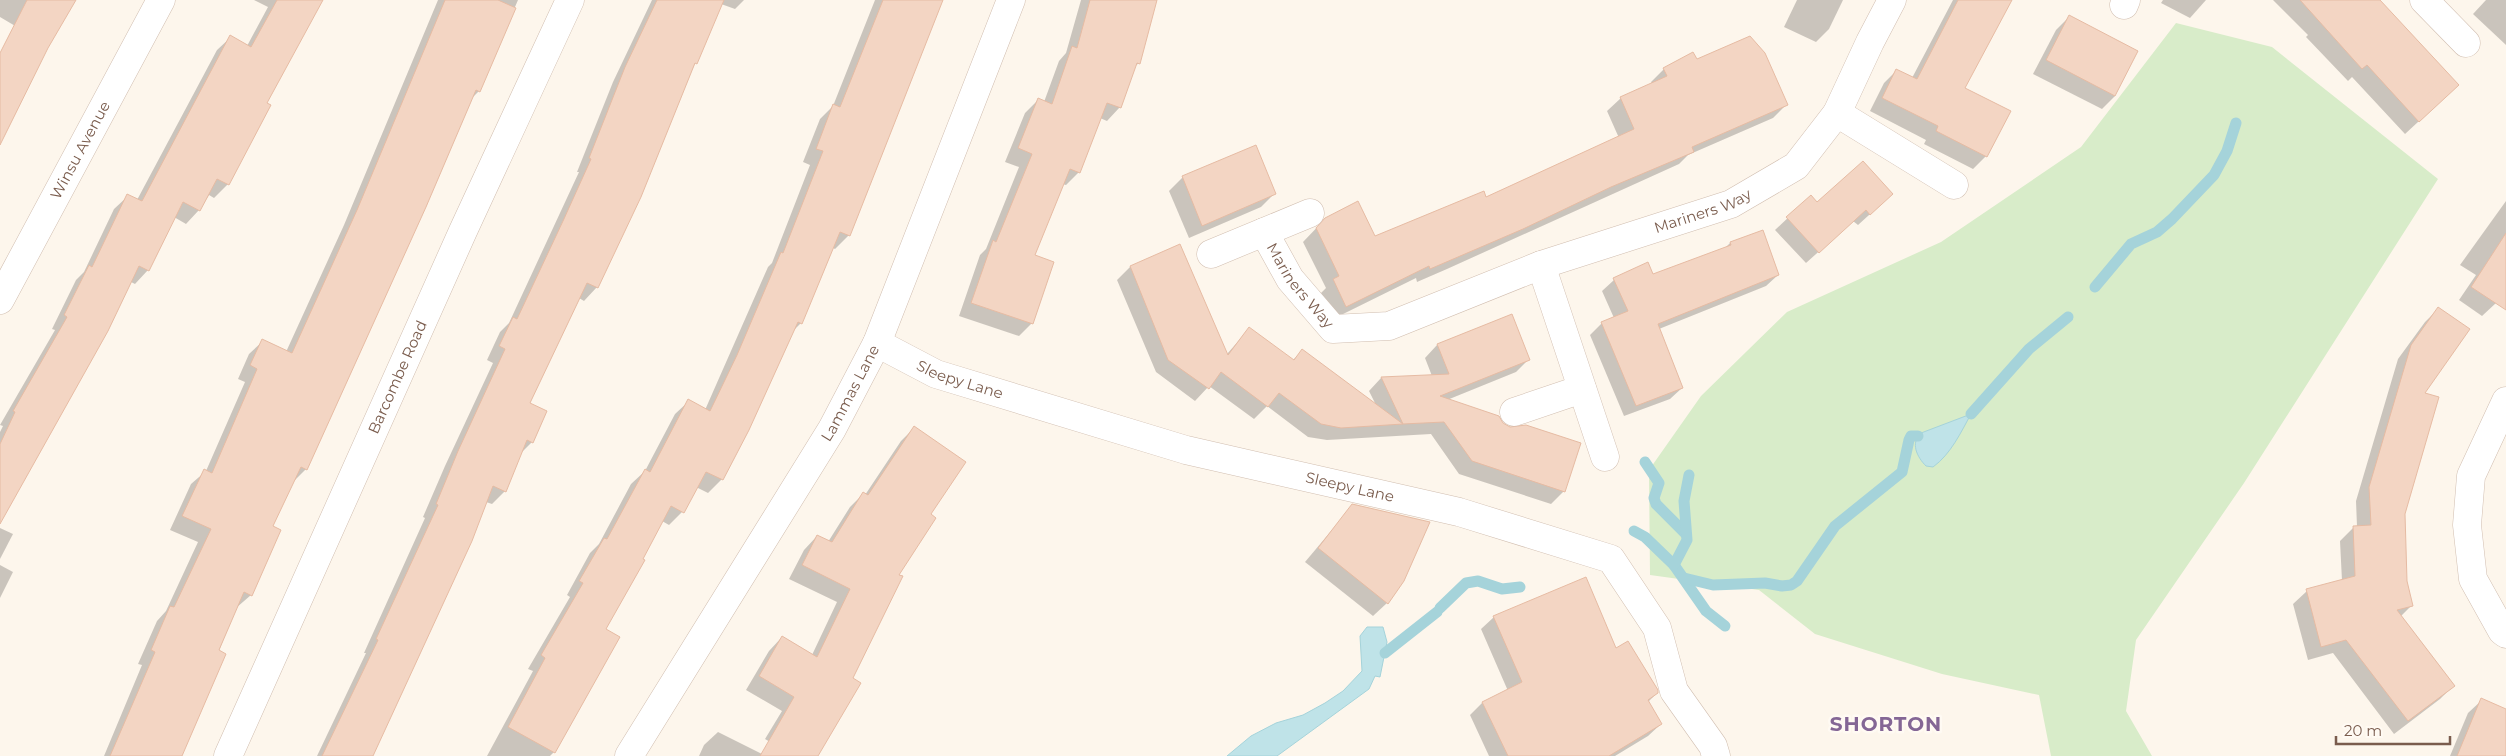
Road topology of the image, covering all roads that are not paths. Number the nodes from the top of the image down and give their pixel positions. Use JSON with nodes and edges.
{"nodes":[{"id":1,"x":161,"y":0,"type":"edge"},
{"id":2,"x":570,"y":0,"type":"edge"},
{"id":3,"x":1011,"y":0,"type":"edge"},
{"id":4,"x":1892,"y":0,"type":"edge"},
{"id":5,"x":2424,"y":0,"type":"edge"},
{"id":6,"x":2466,"y":43,"type":"dead end"},
{"id":7,"x":1837,"y":113,"type":"junction"},
{"id":8,"x":1954,"y":185,"type":"dead end"},
{"id":9,"x":1310,"y":213,"type":"dead end"},
{"id":10,"x":1264,"y":232,"type":"junction"},
{"id":11,"x":1211,"y":254,"type":"dead end"},
{"id":12,"x":1542,"y":265,"type":"junction"},
{"id":13,"x":0,"y":300,"type":"edge"},
{"id":14,"x":877,"y":343,"type":"junction"},
{"id":15,"x":1582,"y":389,"type":"junction"},
{"id":16,"x":2506,"y":401,"type":"edge"},
{"id":17,"x":1514,"y":412,"type":"dead end"},
{"id":18,"x":1605,"y":456,"type":"dead end"},
{"id":19,"x":2506,"y":634,"type":"edge"},
{"id":20,"x":228,"y":756,"type":"edge"},
{"id":21,"x":629,"y":756,"type":"edge"},
{"id":22,"x":1716,"y":756,"type":"edge"}],
"edges":[{"from":1,"to":13,"type":"street","name":"Winsu Avenue"},
{"from":2,"to":20,"type":"street","name":"Barcombe Road"},
{"from":3,"to":14,"type":"street","name":"Lammas Lane"},
{"from":4,"to":7,"type":"street","name":"Mariners Way"},
{"from":5,"to":6,"type":"street"},
{"from":7,"to":8,"type":"street"},
{"from":7,"to":12,"type":"street","name":"Mariners Way"},
{"from":9,"to":10,"type":"street"},
{"from":10,"to":11,"type":"street"},
{"from":10,"to":12,"type":"street","name":"Mariners Way"},
{"from":12,"to":15,"type":"street"},
{"from":14,"to":21,"type":"street","name":"Lammas Lane"},
{"from":14,"to":22,"type":"street","name":"Sleepy Lane"},
{"from":15,"to":17,"type":"street"},
{"from":15,"to":18,"type":"street"},
{"from":16,"to":19,"type":"street"}]}
